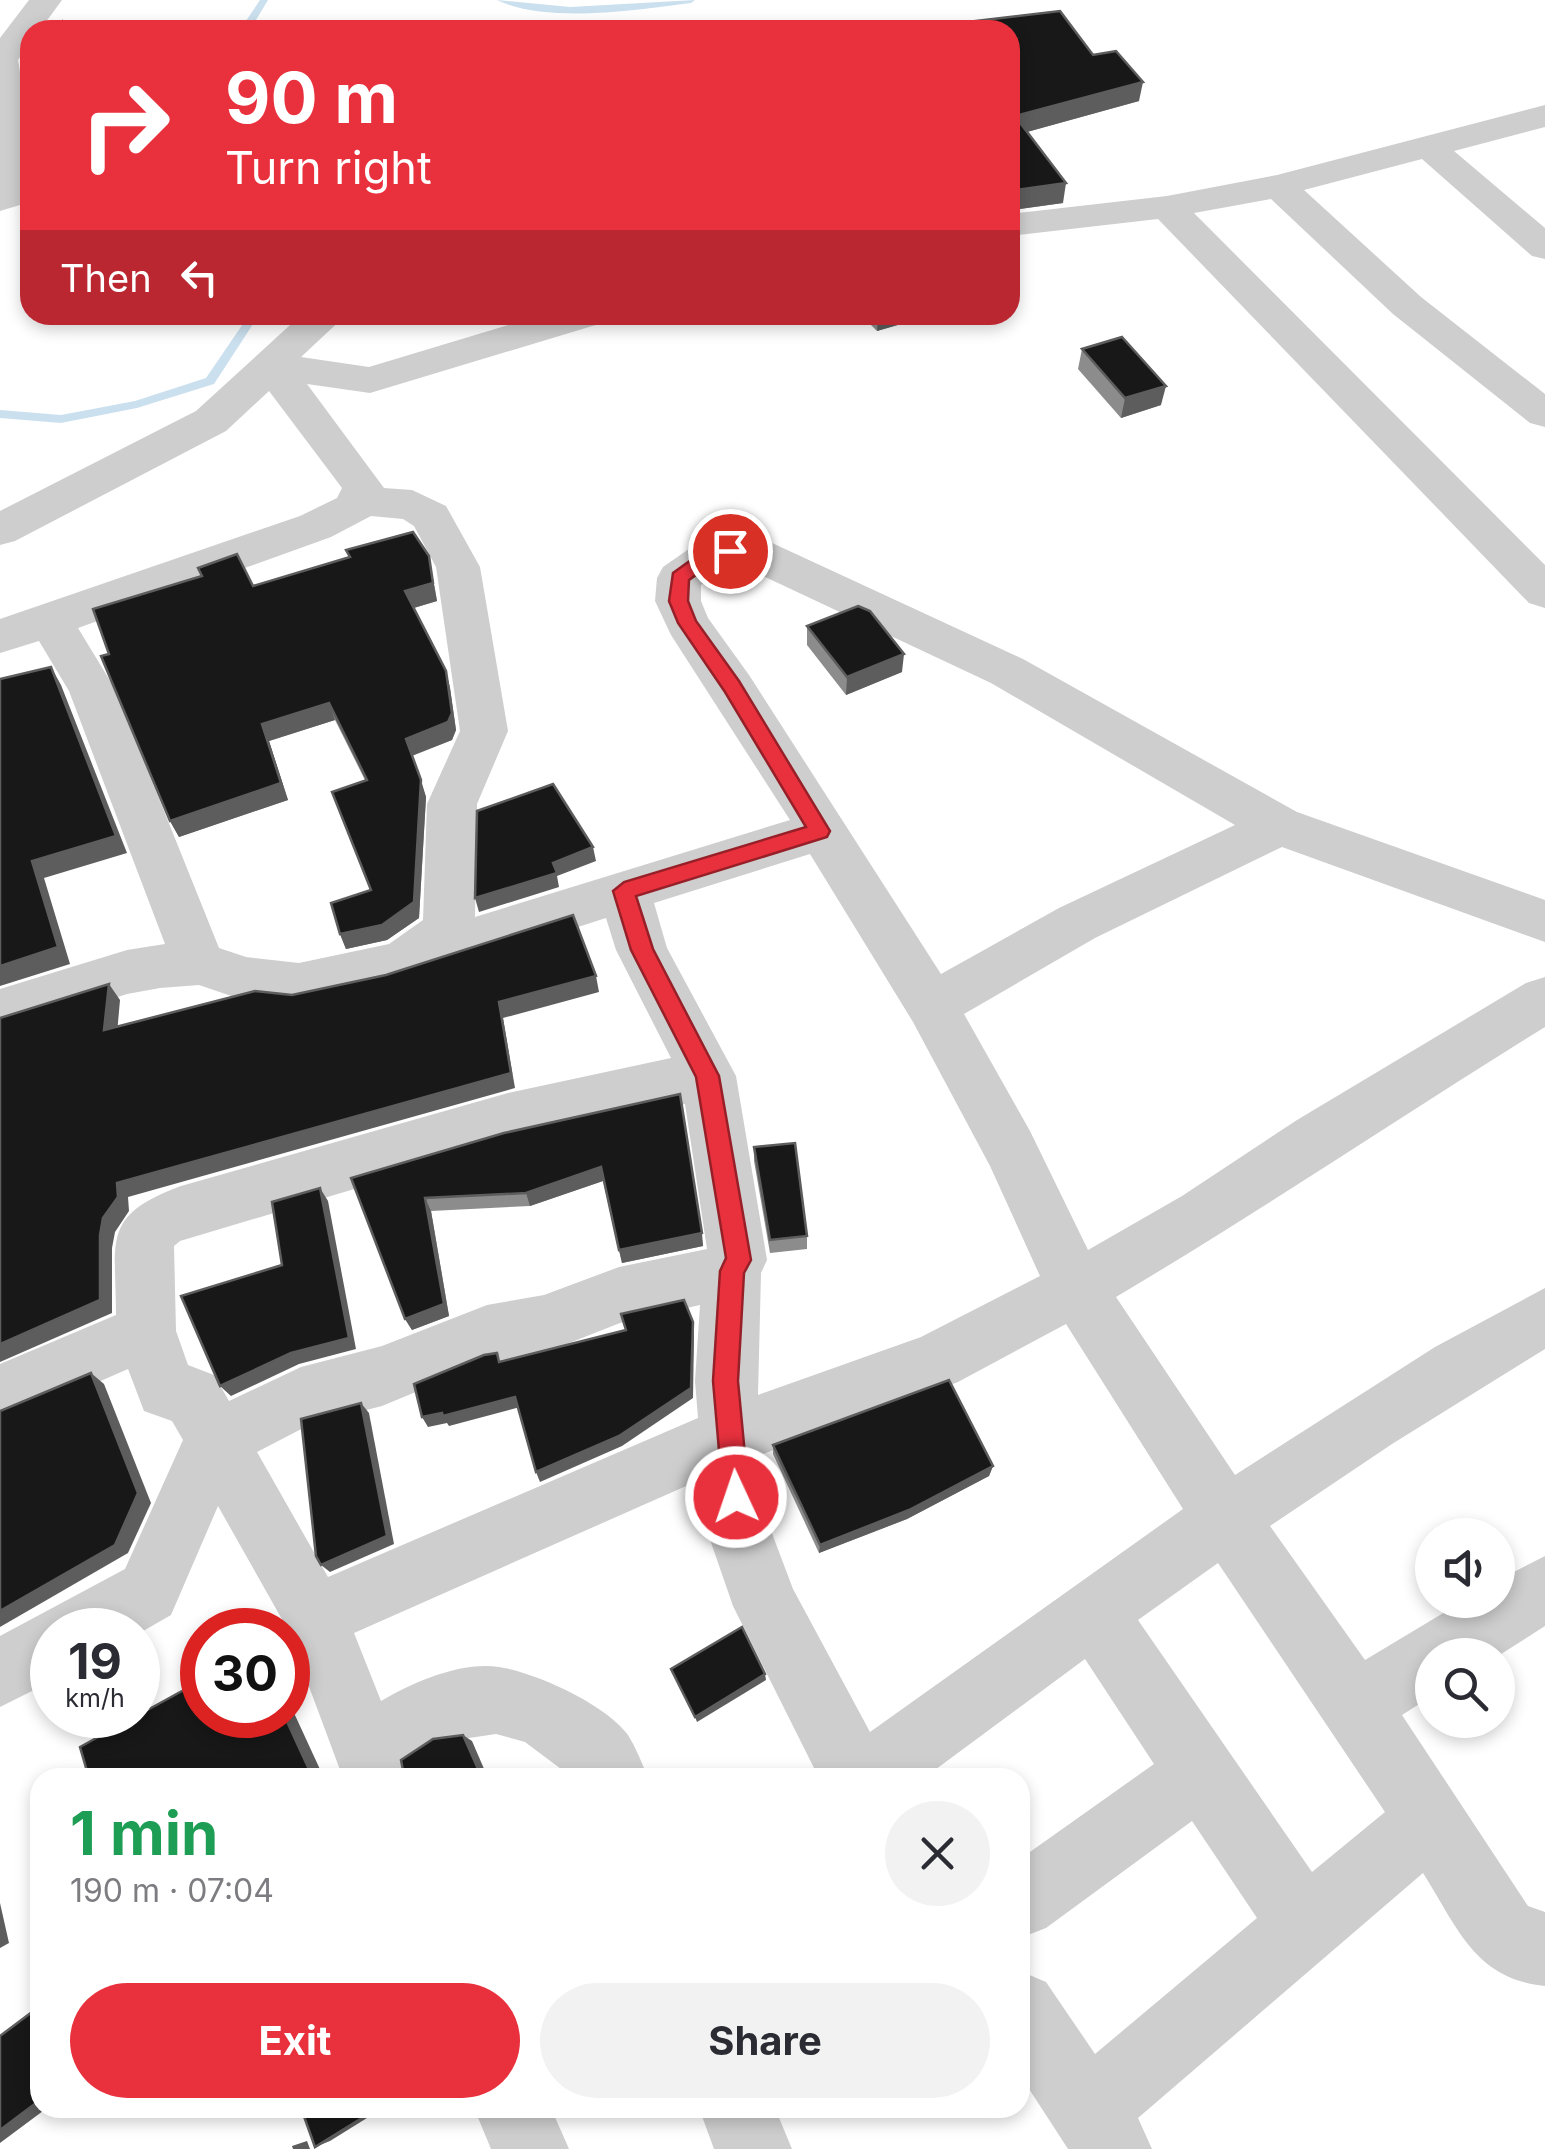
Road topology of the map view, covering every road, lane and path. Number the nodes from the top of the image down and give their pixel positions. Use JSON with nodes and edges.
{"nodes":[{"id":1,"x":46,"y":0,"type":"edge"},
{"id":2,"x":30,"y":20,"type":"edge"},
{"id":3,"x":20,"y":32,"type":"edge"},
{"id":4,"x":0,"y":57,"type":"edge"},
{"id":5,"x":1545,"y":116,"type":"edge"},
{"id":6,"x":6,"y":130,"type":"edge"},
{"id":7,"x":1430,"y":148,"type":"junction"},
{"id":8,"x":20,"y":184,"type":"edge"},
{"id":9,"x":1279,"y":186,"type":"junction"},
{"id":10,"x":1167,"y":208,"type":"junction"},
{"id":11,"x":1020,"y":224,"type":"edge"},
{"id":12,"x":1545,"y":248,"type":"edge"},
{"id":13,"x":313,"y":325,"type":"edge"},
{"id":14,"x":552,"y":325,"type":"edge"},
{"id":15,"x":272,"y":366,"type":"junction"},
{"id":16,"x":1545,"y":414,"type":"edge"},
{"id":17,"x":363,"y":501,"type":"junction"},
{"id":18,"x":0,"y":530,"type":"edge"},
{"id":19,"x":1545,"y":592,"type":"edge"},
{"id":20,"x":50,"y":622,"type":"junction"},
{"id":21,"x":0,"y":636,"type":"edge"},
{"id":22,"x":1279,"y":826,"type":"junction"},
{"id":23,"x":819,"y":831,"type":"junction"},
{"id":24,"x":624,"y":891,"type":"junction"},
{"id":25,"x":1545,"y":921,"type":"edge"},
{"id":26,"x":407,"y":959,"type":"junction"},
{"id":27,"x":199,"y":963,"type":"junction"},
{"id":28,"x":1545,"y":999,"type":"edge"},
{"id":29,"x":932,"y":1006,"type":"junction"},
{"id":30,"x":0,"y":1012,"type":"edge"},
{"id":31,"x":708,"y":1076,"type":"junction"},
{"id":32,"x":732,"y":1271,"type":"junction"},
{"id":33,"x":1076,"y":1288,"type":"junction"},
{"id":34,"x":1545,"y":1316,"type":"edge"},
{"id":35,"x":146,"y":1332,"type":"junction"},
{"id":36,"x":0,"y":1395,"type":"edge"},
{"id":37,"x":732,"y":1434,"type":"junction"},
{"id":38,"x":214,"y":1441,"type":"junction"},
{"id":39,"x":1227,"y":1520,"type":"junction"},
{"id":40,"x":1545,"y":1590,"type":"edge"},
{"id":41,"x":119,"y":1608,"type":"edge"},
{"id":42,"x":1092,"y":1611,"type":"junction"},
{"id":43,"x":314,"y":1617,"type":"junction"},
{"id":44,"x":1464,"y":1638,"type":"edge"},
{"id":45,"x":30,"y":1656,"type":"edge"},
{"id":46,"x":1415,"y":1668,"type":"edge"},
{"id":47,"x":0,"y":1673,"type":"edge"},
{"id":48,"x":1356,"y":1704,"type":"junction"},
{"id":49,"x":372,"y":1763,"type":"edge"},
{"id":50,"x":608,"y":1768,"type":"edge"},
{"id":51,"x":852,"y":1768,"type":"edge"},
{"id":52,"x":880,"y":1768,"type":"edge"},
{"id":53,"x":1201,"y":1773,"type":"junction"},
{"id":54,"x":1428,"y":1822,"type":"junction"},
{"id":55,"x":1030,"y":1895,"type":"edge"},
{"id":56,"x":1306,"y":1925,"type":"junction"},
{"id":57,"x":1545,"y":1948,"type":"edge"},
{"id":58,"x":1030,"y":2023,"type":"edge"},
{"id":59,"x":516,"y":2118,"type":"edge"},
{"id":60,"x":741,"y":2118,"type":"edge"},
{"id":61,"x":1100,"y":2130,"type":"edge"},
{"id":62,"x":530,"y":2149,"type":"edge"},
{"id":63,"x":753,"y":2149,"type":"edge"}],
"edges":[{"from":1,"to":2,"type":"street"},
{"from":3,"to":4,"type":"street"},
{"from":4,"to":6,"type":"street"},
{"from":5,"to":7,"type":"street"},
{"from":6,"to":8,"type":"street"},
{"from":7,"to":9,"type":"street"},
{"from":7,"to":12,"type":"street"},
{"from":9,"to":10,"type":"street"},
{"from":9,"to":16,"type":"street"},
{"from":10,"to":11,"type":"street"},
{"from":10,"to":19,"type":"street"},
{"from":13,"to":15,"type":"street"},
{"from":14,"to":15,"type":"street"},
{"from":15,"to":17,"type":"street"},
{"from":15,"to":18,"type":"street"},
{"from":17,"to":20,"type":"street"},
{"from":17,"to":26,"type":"street"},
{"from":20,"to":21,"type":"street"},
{"from":20,"to":27,"type":"street"},
{"from":22,"to":23,"type":"street"},
{"from":22,"to":25,"type":"street"},
{"from":22,"to":29,"type":"street"},
{"from":23,"to":24,"type":"street"},
{"from":23,"to":29,"type":"street"},
{"from":24,"to":26,"type":"street"},
{"from":24,"to":31,"type":"street"},
{"from":26,"to":27,"type":"street"},
{"from":27,"to":30,"type":"street"},
{"from":28,"to":33,"type":"street"},
{"from":29,"to":33,"type":"street"},
{"from":31,"to":32,"type":"street"},
{"from":31,"to":35,"type":"street"},
{"from":32,"to":37,"type":"street"},
{"from":32,"to":38,"type":"street"},
{"from":33,"to":37,"type":"street"},
{"from":33,"to":39,"type":"street"},
{"from":34,"to":39,"type":"street"},
{"from":35,"to":36,"type":"street"},
{"from":35,"to":38,"type":"street"},
{"from":37,"to":43,"type":"street"},
{"from":37,"to":51,"type":"street"},
{"from":38,"to":41,"type":"street"},
{"from":38,"to":43,"type":"street"},
{"from":39,"to":42,"type":"street"},
{"from":39,"to":48,"type":"street"},
{"from":40,"to":44,"type":"street"},
{"from":42,"to":52,"type":"street"},
{"from":42,"to":53,"type":"street"},
{"from":43,"to":49,"type":"street"},
{"from":45,"to":47,"type":"street"},
{"from":46,"to":48,"type":"street"},
{"from":48,"to":54,"type":"street"},
{"from":49,"to":50,"type":"street"},
{"from":53,"to":55,"type":"street"},
{"from":53,"to":56,"type":"street"},
{"from":54,"to":56,"type":"street"},
{"from":54,"to":57,"type":"street"},
{"from":56,"to":61,"type":"street"},
{"from":58,"to":61,"type":"street"},
{"from":59,"to":62,"type":"street"},
{"from":60,"to":63,"type":"street"}]}
